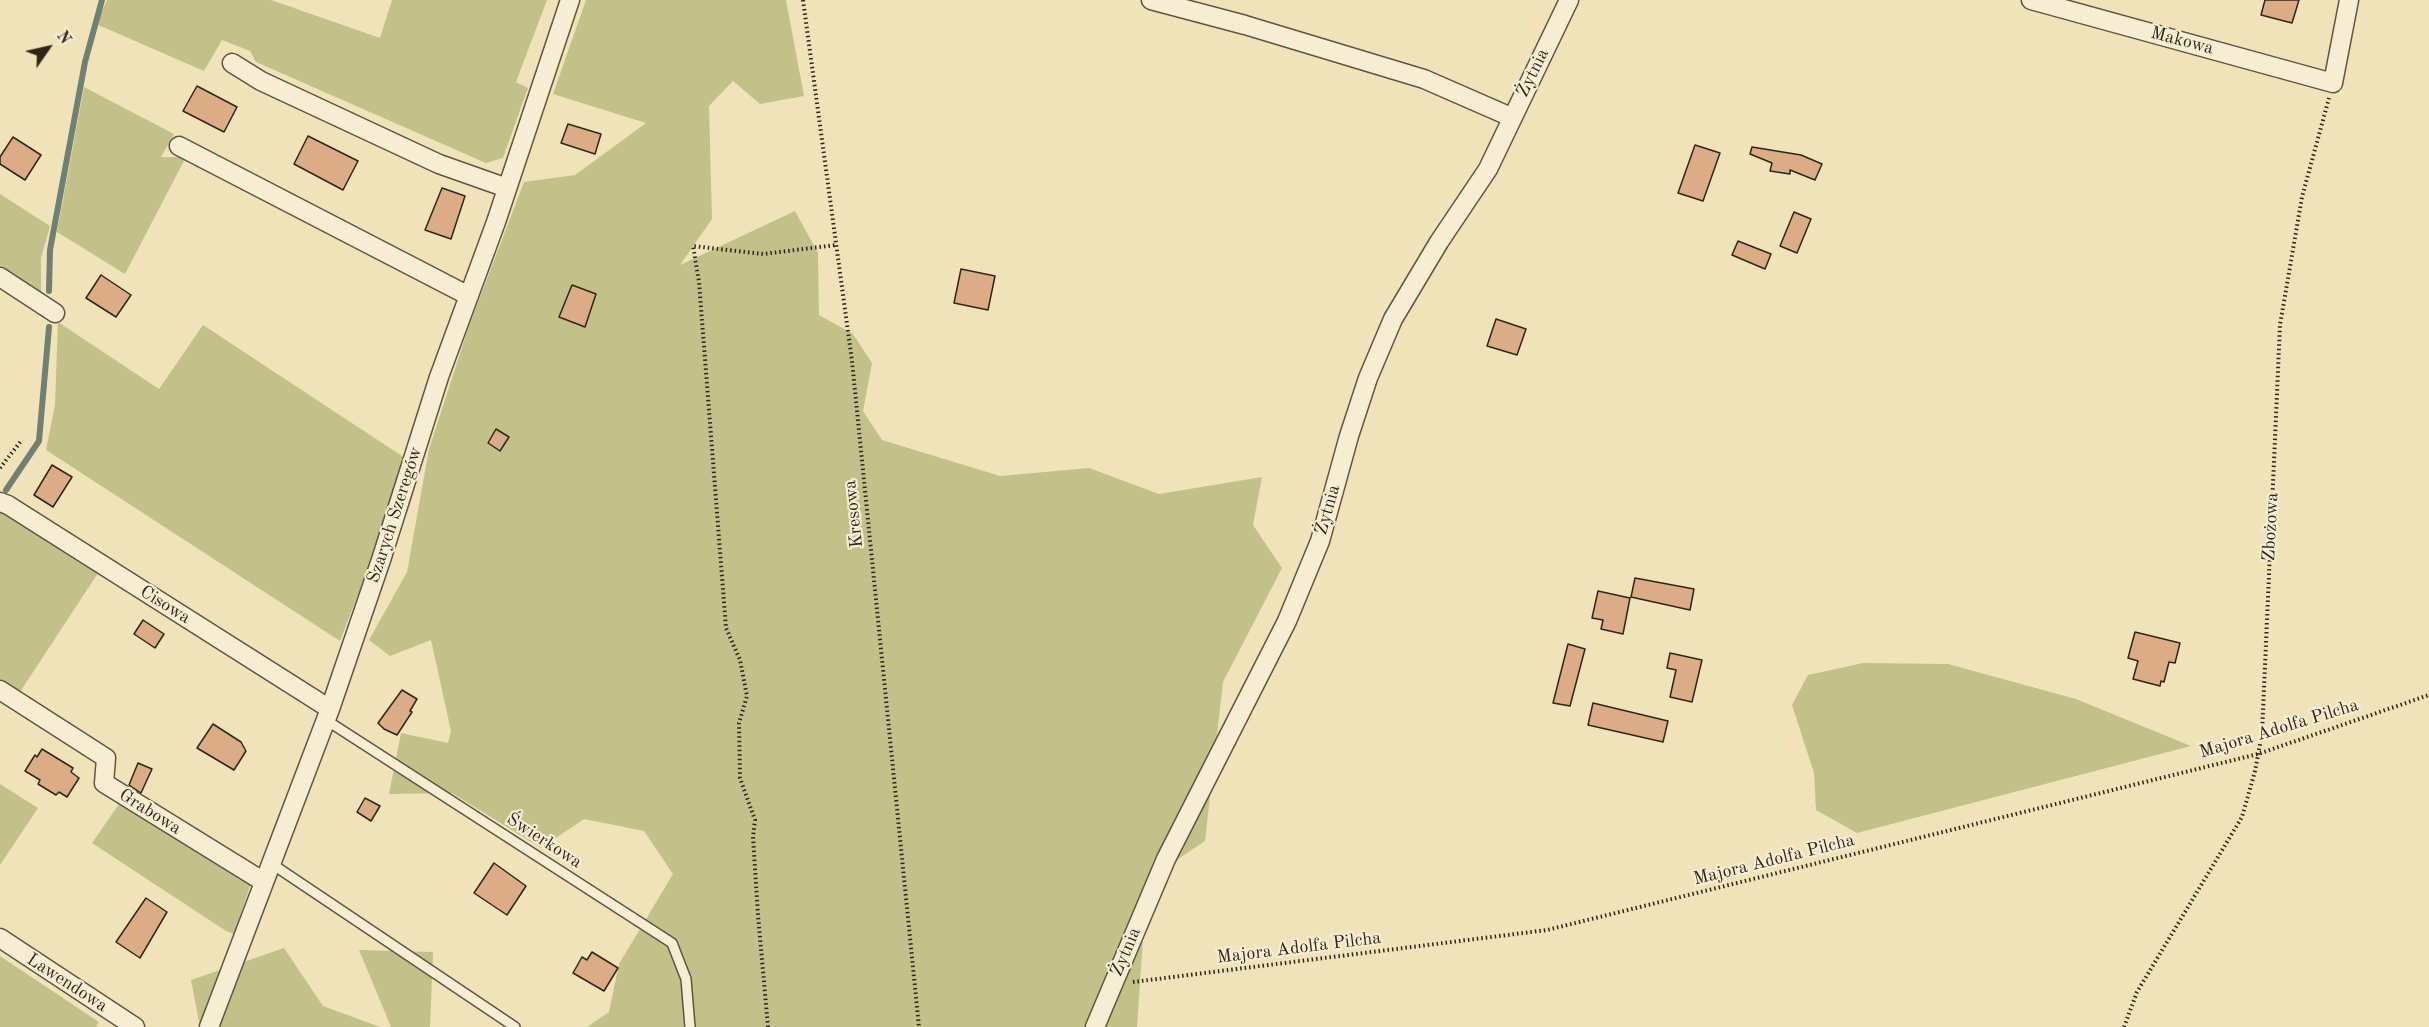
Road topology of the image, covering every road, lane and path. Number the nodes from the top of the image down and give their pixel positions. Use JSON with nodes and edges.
{"nodes":[{"id":1,"x":570,"y":0,"type":"edge"},
{"id":2,"x":803,"y":0,"type":"edge"},
{"id":3,"x":1151,"y":0,"type":"edge"},
{"id":4,"x":1569,"y":0,"type":"edge"},
{"id":5,"x":2031,"y":0,"type":"edge"},
{"id":6,"x":2349,"y":0,"type":"edge"},
{"id":7,"x":232,"y":63,"type":"dead end"},
{"id":8,"x":2333,"y":83,"type":"junction"},
{"id":9,"x":1511,"y":117,"type":"junction"},
{"id":10,"x":179,"y":146,"type":"dead end"},
{"id":11,"x":507,"y":188,"type":"junction"},
{"id":12,"x":837,"y":245,"type":"junction"},
{"id":13,"x":0,"y":277,"type":"edge"},
{"id":14,"x":468,"y":296,"type":"junction"},
{"id":15,"x":55,"y":313,"type":"dead end"},
{"id":16,"x":21,"y":441,"type":"dead end"},
{"id":17,"x":0,"y":468,"type":"edge"},
{"id":18,"x":0,"y":502,"type":"edge"},
{"id":19,"x":0,"y":690,"type":"edge"},
{"id":20,"x":2429,"y":694,"type":"edge"},
{"id":21,"x":328,"y":715,"type":"junction"},
{"id":22,"x":2258,"y":754,"type":"junction"},
{"id":23,"x":272,"y":864,"type":"junction"},
{"id":24,"x":264,"y":882,"type":"junction"},
{"id":25,"x":0,"y":938,"type":"edge"},
{"id":26,"x":1112,"y":985,"type":"junction"},
{"id":27,"x":135,"y":1027,"type":"edge"},
{"id":28,"x":209,"y":1027,"type":"edge"},
{"id":29,"x":515,"y":1027,"type":"edge"},
{"id":30,"x":690,"y":1027,"type":"edge"},
{"id":31,"x":768,"y":1027,"type":"edge"},
{"id":32,"x":919,"y":1027,"type":"edge"},
{"id":33,"x":1095,"y":1027,"type":"edge"},
{"id":34,"x":2124,"y":1027,"type":"edge"}],
"edges":[{"from":1,"to":11,"type":"street","name":"Szarych Szeregów"},
{"from":2,"to":12,"type":"path","name":"Kresowa"},
{"from":3,"to":9,"type":"street"},
{"from":4,"to":9,"type":"street","name":"Żytnia"},
{"from":5,"to":8,"type":"street","name":"Makowa"},
{"from":6,"to":8,"type":"street"},
{"from":7,"to":11,"type":"street"},
{"from":8,"to":22,"type":"path","name":"Zbożowa"},
{"from":9,"to":26,"type":"street","name":"Żytnia"},
{"from":10,"to":14,"type":"street"},
{"from":11,"to":14,"type":"street","name":"Szarych Szeregów"},
{"from":12,"to":31,"type":"path"},
{"from":12,"to":32,"type":"path","name":"Kresowa"},
{"from":13,"to":15,"type":"street"},
{"from":14,"to":21,"type":"street","name":"Szarych Szeregów"},
{"from":16,"to":17,"type":"path"},
{"from":18,"to":21,"type":"street","name":"Cisowa"},
{"from":19,"to":24,"type":"street","name":"Grabowa"},
{"from":20,"to":22,"type":"path","name":"Majora Adolfa Pilcha"},
{"from":21,"to":23,"type":"street","name":"Szarych Szeregów"},
{"from":21,"to":30,"type":"lane","name":"Świerkowa"},
{"from":22,"to":26,"type":"path","name":"Majora Adolfa Pilcha"},
{"from":22,"to":34,"type":"path","name":"Zbożowa"},
{"from":23,"to":24,"type":"street","name":"Szarych Szeregów"},
{"from":23,"to":29,"type":"lane"},
{"from":24,"to":28,"type":"street","name":"Szarych Szeregów"},
{"from":25,"to":27,"type":"street","name":"Lawendowa"},
{"from":26,"to":33,"type":"street","name":"Żytnia"}]}
